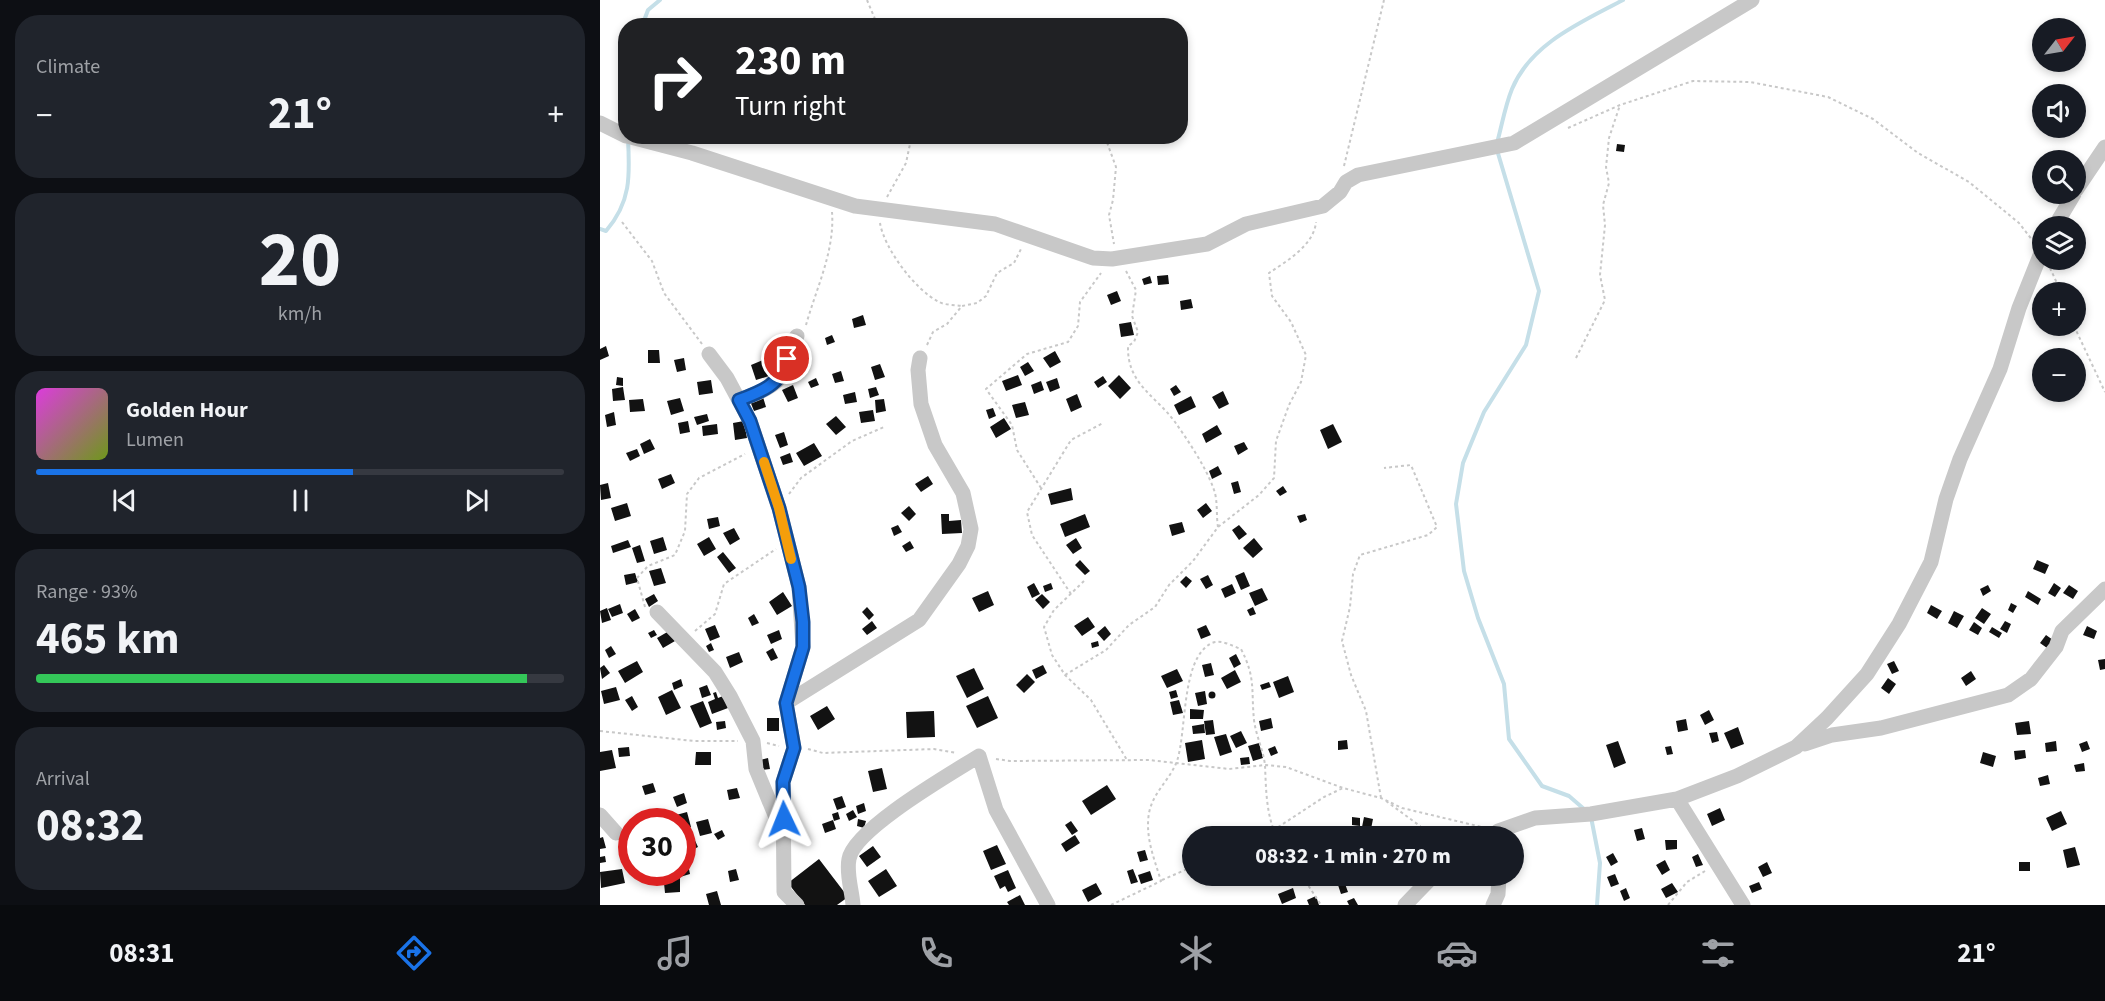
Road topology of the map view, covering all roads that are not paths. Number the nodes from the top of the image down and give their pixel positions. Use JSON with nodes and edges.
{"nodes":[{"id":1,"x":1752,"y":0,"type":"edge"},
{"id":2,"x":600,"y":123,"type":"edge"},
{"id":3,"x":618,"y":132,"type":"edge"},
{"id":4,"x":657,"y":144,"type":"edge"},
{"id":5,"x":2105,"y":147,"type":"edge"},
{"id":6,"x":2086,"y":176,"type":"edge"},
{"id":7,"x":2036,"y":270,"type":"edge"},
{"id":8,"x":797,"y":336,"type":"road end"},
{"id":9,"x":708,"y":354,"type":"road end"},
{"id":10,"x":920,"y":358,"type":"road end"},
{"id":11,"x":739,"y":400,"type":"junction"},
{"id":12,"x":2105,"y":589,"type":"edge"},
{"id":13,"x":657,"y":612,"type":"road end"},
{"id":14,"x":786,"y":703,"type":"junction"},
{"id":15,"x":1796,"y":747,"type":"junction"},
{"id":16,"x":1677,"y":799,"type":"junction"},
{"id":17,"x":600,"y":815,"type":"edge"},
{"id":18,"x":1516,"y":826,"type":"edge"},
{"id":19,"x":616,"y":833,"type":"dead end"},
{"id":20,"x":784,"y":838,"type":"junction"},
{"id":21,"x":1423,"y":886,"type":"edge"},
{"id":22,"x":1498,"y":886,"type":"edge"},
{"id":23,"x":797,"y":905,"type":"edge"},
{"id":24,"x":853,"y":905,"type":"edge"},
{"id":25,"x":1048,"y":905,"type":"edge"},
{"id":26,"x":1405,"y":905,"type":"edge"},
{"id":27,"x":1492,"y":905,"type":"edge"},
{"id":28,"x":1743,"y":905,"type":"edge"}],
"edges":[{"from":1,"to":4,"type":"street"},
{"from":2,"to":3,"type":"street"},
{"from":5,"to":6,"type":"street"},
{"from":7,"to":15,"type":"street"},
{"from":8,"to":11,"type":"street"},
{"from":9,"to":11,"type":"street"},
{"from":10,"to":14,"type":"street"},
{"from":11,"to":14,"type":"street"},
{"from":12,"to":15,"type":"street"},
{"from":13,"to":20,"type":"street"},
{"from":14,"to":20,"type":"street"},
{"from":15,"to":16,"type":"street"},
{"from":16,"to":18,"type":"street"},
{"from":16,"to":28,"type":"street"},
{"from":17,"to":19,"type":"street"},
{"from":20,"to":23,"type":"street"},
{"from":21,"to":26,"type":"street"},
{"from":22,"to":27,"type":"street"},
{"from":24,"to":25,"type":"street"}]}
